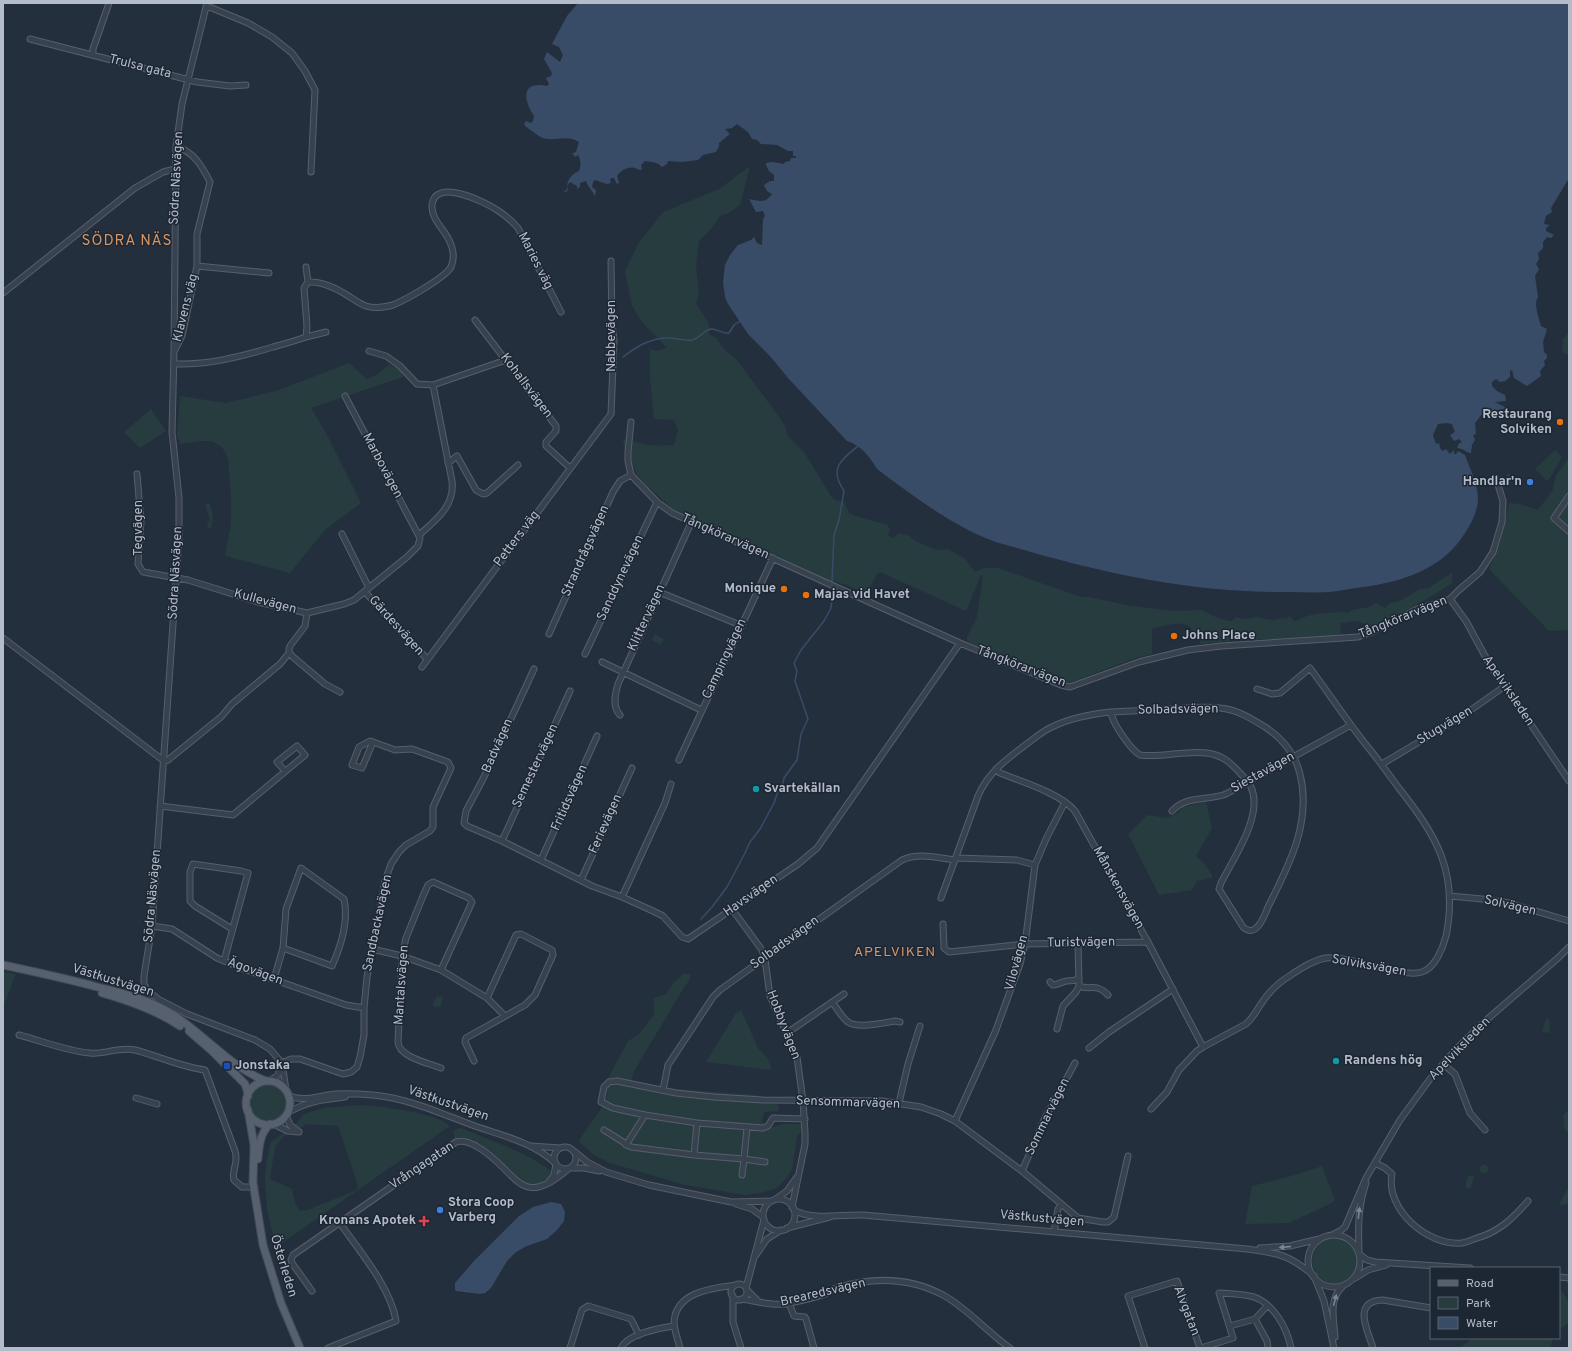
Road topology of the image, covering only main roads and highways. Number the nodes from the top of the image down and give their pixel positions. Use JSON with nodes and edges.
{"nodes":[{"id":1,"x":3,"y":966,"type":"edge"},
{"id":2,"x":268,"y":1081,"type":"junction"},
{"id":3,"x":248,"y":1096,"type":"junction"},
{"id":4,"x":248,"y":1110,"type":"junction"},
{"id":5,"x":272,"y":1124,"type":"junction"},
{"id":6,"x":255,"y":1187,"type":"junction"},
{"id":7,"x":300,"y":1348,"type":"edge"}],
"edges":[{"from":1,"to":2,"type":"main road","name":"Västkustvägen"},
{"from":1,"to":3,"type":"main road","name":"Västkustvägen"},
{"from":2,"to":3,"type":"main road"},
{"from":2,"to":5,"type":"main road"},
{"from":3,"to":4,"type":"main road"},
{"from":4,"to":5,"type":"main road"},
{"from":4,"to":6,"type":"main road","name":"Österleden"},
{"from":5,"to":6,"type":"main road","name":"Österleden"},
{"from":6,"to":7,"type":"main road","name":"Österleden"}]}
